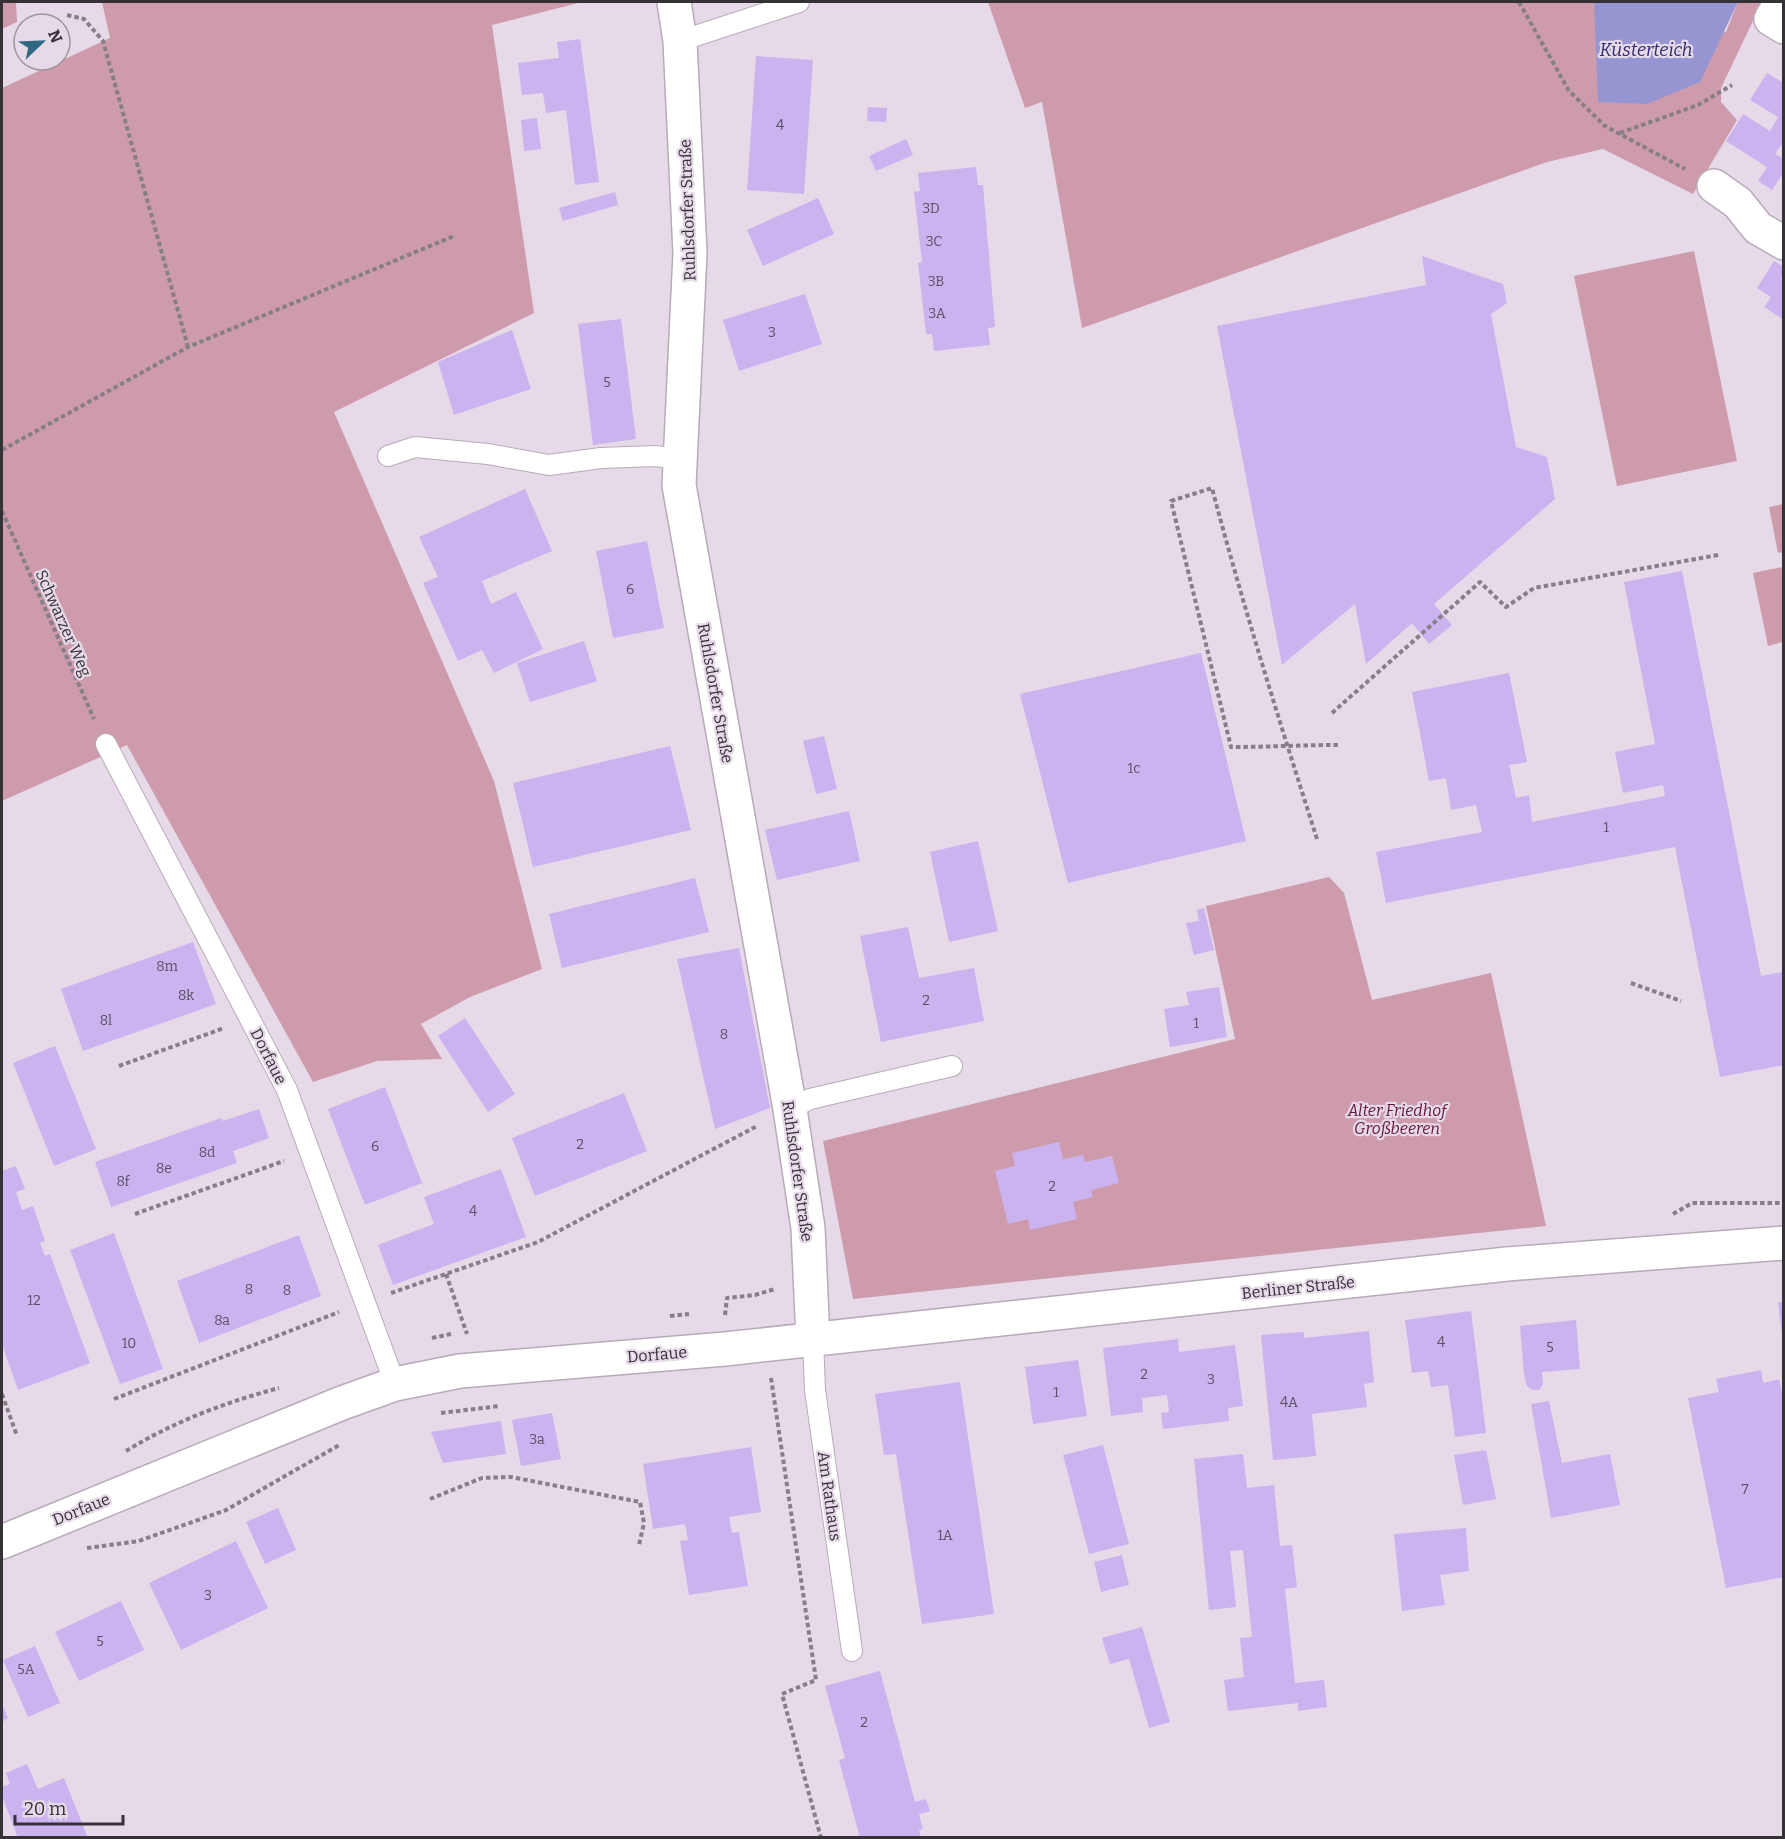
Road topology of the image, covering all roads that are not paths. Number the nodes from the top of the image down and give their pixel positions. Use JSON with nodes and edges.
{"nodes":[{"id":1,"x":674,"y":2,"type":"edge"},
{"id":2,"x":799,"y":2,"type":"edge"},
{"id":3,"x":680,"y":41,"type":"junction"},
{"id":4,"x":1714,"y":186,"type":"road end"},
{"id":5,"x":1784,"y":243,"type":"edge"},
{"id":6,"x":388,"y":456,"type":"dead end"},
{"id":7,"x":680,"y":459,"type":"junction"},
{"id":8,"x":106,"y":744,"type":"road end"},
{"id":9,"x":952,"y":1066,"type":"dead end"},
{"id":10,"x":790,"y":1109,"type":"junction"},
{"id":11,"x":1784,"y":1243,"type":"edge"},
{"id":12,"x":813,"y":1352,"type":"junction"},
{"id":13,"x":395,"y":1384,"type":"junction"},
{"id":14,"x":2,"y":1542,"type":"edge"},
{"id":15,"x":852,"y":1651,"type":"dead end"}],
"edges":[{"from":1,"to":3,"type":"street","name":"Ruhlsdorfer Straße"},
{"from":2,"to":3,"type":"lane"},
{"from":3,"to":7,"type":"street","name":"Ruhlsdorfer Straße"},
{"from":4,"to":5,"type":"street"},
{"from":6,"to":7,"type":"lane"},
{"from":7,"to":10,"type":"street","name":"Ruhlsdorfer Straße"},
{"from":8,"to":13,"type":"lane","name":"Dorfaue"},
{"from":9,"to":10,"type":"lane"},
{"from":10,"to":12,"type":"street","name":"Ruhlsdorfer Straße"},
{"from":11,"to":12,"type":"street","name":"Berliner Straße"},
{"from":12,"to":13,"type":"street","name":"Dorfaue"},
{"from":12,"to":15,"type":"lane","name":"Am Rathaus"},
{"from":13,"to":14,"type":"street","name":"Dorfaue"}]}
